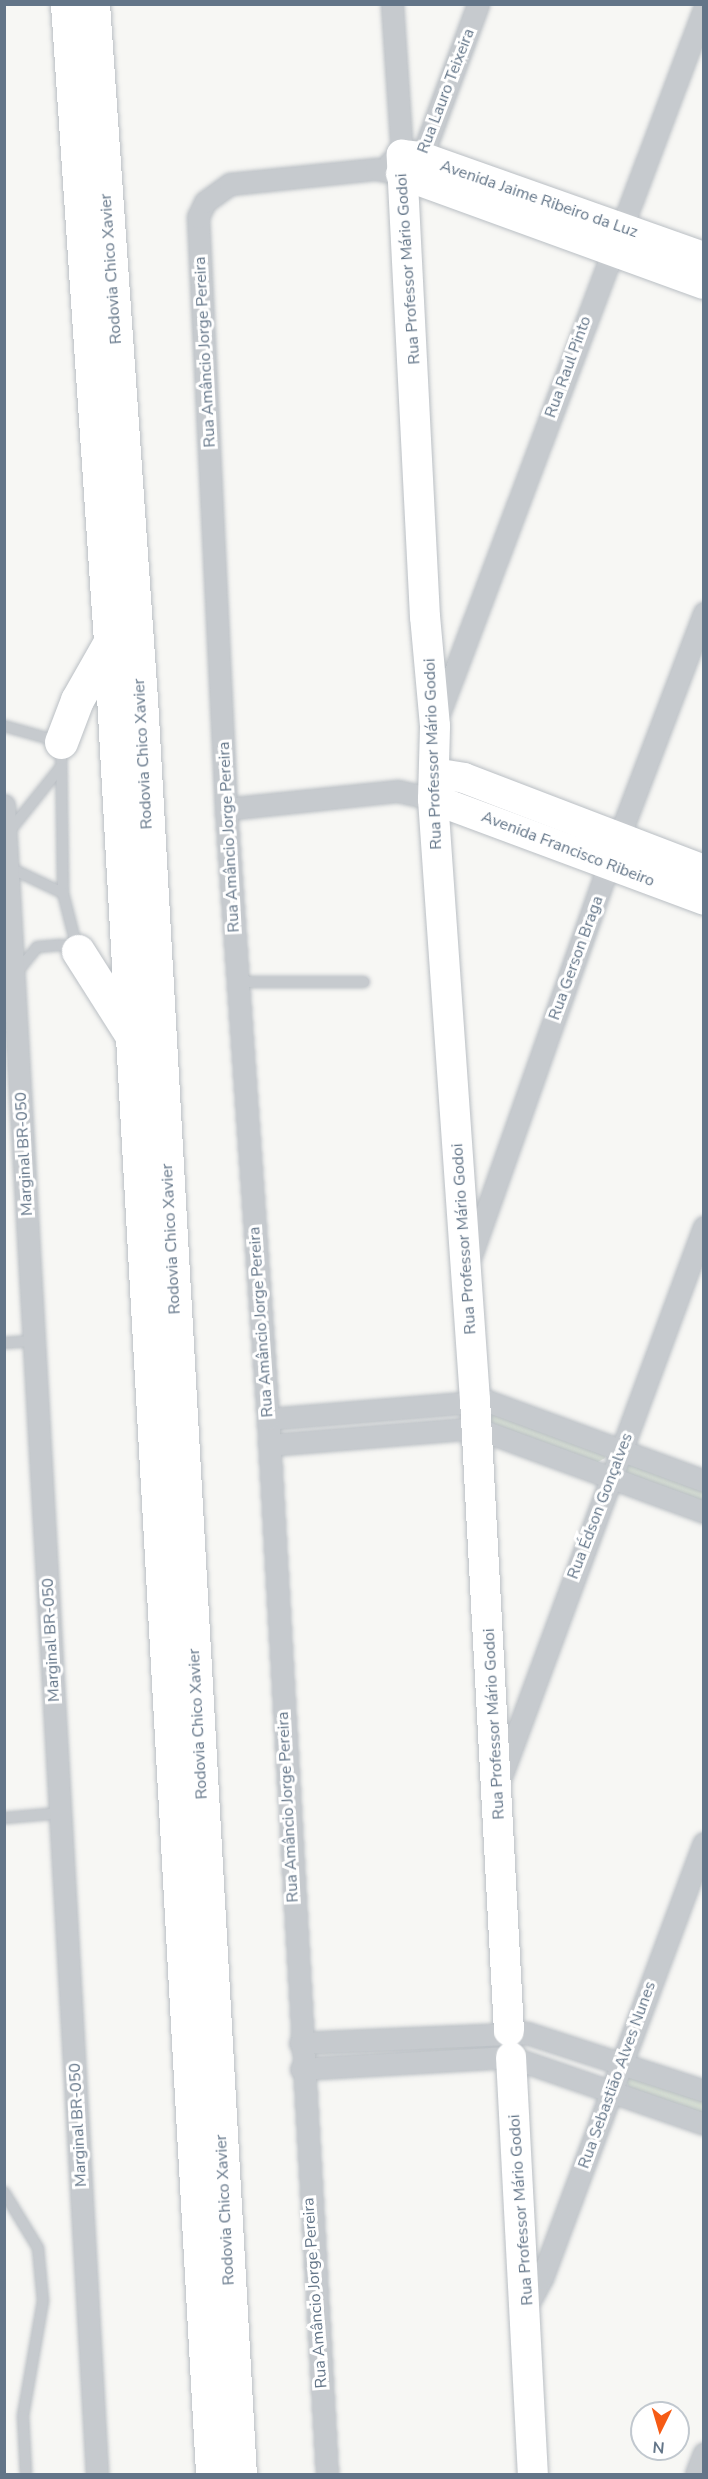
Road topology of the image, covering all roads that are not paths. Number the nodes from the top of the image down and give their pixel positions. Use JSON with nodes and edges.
{"nodes":[{"id":1,"x":67,"y":4,"type":"edge"},
{"id":2,"x":93,"y":4,"type":"edge"},
{"id":3,"x":392,"y":4,"type":"edge"},
{"id":4,"x":478,"y":4,"type":"edge"},
{"id":5,"x":704,"y":9,"type":"edge"},
{"id":6,"x":403,"y":166,"type":"junction"},
{"id":7,"x":230,"y":184,"type":"joint"},
{"id":8,"x":616,"y":238,"type":"junction"},
{"id":9,"x":704,"y":257,"type":"edge"},
{"id":10,"x":704,"y":284,"type":"edge"},
{"id":11,"x":704,"y":613,"type":"edge"},
{"id":12,"x":110,"y":642,"type":"junction"},
{"id":13,"x":4,"y":726,"type":"edge"},
{"id":14,"x":435,"y":726,"type":"junction"},
{"id":15,"x":61,"y":755,"type":"junction"},
{"id":16,"x":433,"y":786,"type":"junction"},
{"id":17,"x":4,"y":805,"type":"edge"},
{"id":18,"x":226,"y":809,"type":"junction"},
{"id":19,"x":6,"y":835,"type":"edge"},
{"id":20,"x":619,"y":838,"type":"junction"},
{"id":21,"x":6,"y":866,"type":"edge"},
{"id":22,"x":608,"y":866,"type":"junction"},
{"id":23,"x":704,"y":870,"type":"edge"},
{"id":24,"x":63,"y":892,"type":"junction"},
{"id":25,"x":704,"y":900,"type":"edge"},
{"id":26,"x":78,"y":951,"type":"junction"},
{"id":27,"x":14,"y":976,"type":"junction"},
{"id":28,"x":238,"y":981,"type":"junction"},
{"id":29,"x":364,"y":982,"type":"dead end"},
{"id":30,"x":131,"y":1035,"type":"junction"},
{"id":31,"x":704,"y":1227,"type":"edge"},
{"id":32,"x":465,"y":1270,"type":"junction"},
{"id":33,"x":35,"y":1341,"type":"junction"},
{"id":34,"x":4,"y":1343,"type":"edge"},
{"id":35,"x":476,"y":1414,"type":"junction"},
{"id":36,"x":268,"y":1419,"type":"junction"},
{"id":37,"x":269,"y":1445,"type":"junction"},
{"id":38,"x":620,"y":1451,"type":"junction"},
{"id":39,"x":608,"y":1478,"type":"junction"},
{"id":40,"x":704,"y":1481,"type":"edge"},
{"id":41,"x":704,"y":1512,"type":"edge"},
{"id":42,"x":498,"y":1785,"type":"junction"},
{"id":43,"x":61,"y":1813,"type":"junction"},
{"id":44,"x":4,"y":1818,"type":"edge"},
{"id":45,"x":704,"y":1843,"type":"edge"},
{"id":46,"x":300,"y":2043,"type":"junction"},
{"id":47,"x":510,"y":2044,"type":"junction"},
{"id":48,"x":622,"y":2062,"type":"junction"},
{"id":49,"x":301,"y":2069,"type":"junction"},
{"id":50,"x":704,"y":2091,"type":"edge"},
{"id":51,"x":612,"y":2093,"type":"junction"},
{"id":52,"x":704,"y":2124,"type":"edge"},
{"id":53,"x":4,"y":2192,"type":"edge"},
{"id":54,"x":527,"y":2306,"type":"junction"},
{"id":55,"x":704,"y":2453,"type":"edge"},
{"id":56,"x":26,"y":2475,"type":"edge"},
{"id":57,"x":97,"y":2475,"type":"edge"},
{"id":58,"x":212,"y":2475,"type":"edge"},
{"id":59,"x":240,"y":2475,"type":"edge"},
{"id":60,"x":327,"y":2475,"type":"edge"},
{"id":61,"x":533,"y":2475,"type":"edge"},
{"id":62,"x":696,"y":2475,"type":"edge"}],
"edges":[{"from":1,"to":12,"type":"highway","name":"Rodovia Chico Xavier"},
{"from":2,"to":59,"type":"highway","name":"Rodovia Chico Xavier"},
{"from":3,"to":6,"type":"street","name":"Rua Professor Mário Godoi"},
{"from":4,"to":6,"type":"street","name":"Rua Lauro Teixeira"},
{"from":5,"to":8,"type":"street","name":"Rua Raul Pinto"},
{"from":6,"to":7,"type":"street","name":"Avenida Jaime Ribeiro da Luz"},
{"from":6,"to":8,"type":"street","name":"Avenida Jaime Ribeiro da Luz"},
{"from":6,"to":14,"type":"street","name":"Rua Professor Mário Godoi"},
{"from":7,"to":18,"type":"street","name":"Rua Amâncio Jorge Pereira"},
{"from":8,"to":9,"type":"street","name":"Avenida Jaime Ribeiro da Luz"},
{"from":8,"to":10,"type":"street","name":"Avenida Jaime Ribeiro da Luz"},
{"from":8,"to":14,"type":"street","name":"Rua Raul Pinto"},
{"from":11,"to":20,"type":"street","name":"Rua Gerson Braga"},
{"from":12,"to":15,"type":"highway"},
{"from":12,"to":30,"type":"highway","name":"Rodovia Chico Xavier"},
{"from":13,"to":15,"type":"lane"},
{"from":14,"to":16,"type":"street","name":"Rua Professor Mário Godoi"},
{"from":15,"to":19,"type":"lane"},
{"from":15,"to":24,"type":"lane"},
{"from":16,"to":18,"type":"street"},
{"from":16,"to":20,"type":"street","name":"Avenida Francisco Ribeiro"},
{"from":16,"to":22,"type":"street","name":"Avenida Francisco Ribeiro"},
{"from":16,"to":32,"type":"street","name":"Rua Professor Mário Godoi"},
{"from":17,"to":19,"type":"street","name":"Marginal BR-050"},
{"from":18,"to":28,"type":"street","name":"Rua Amâncio Jorge Pereira"},
{"from":19,"to":21,"type":"street","name":"Marginal BR-050"},
{"from":20,"to":22,"type":"street","name":"Rua Gerson Braga"},
{"from":20,"to":23,"type":"street","name":"Avenida Francisco Ribeiro"},
{"from":21,"to":24,"type":"lane"},
{"from":21,"to":27,"type":"street","name":"Marginal BR-050"},
{"from":22,"to":25,"type":"street","name":"Avenida Francisco Ribeiro"},
{"from":22,"to":32,"type":"street","name":"Rua Gerson Braga"},
{"from":24,"to":26,"type":"lane"},
{"from":26,"to":27,"type":"lane"},
{"from":26,"to":30,"type":"highway"},
{"from":27,"to":33,"type":"street","name":"Marginal BR-050"},
{"from":28,"to":29,"type":"lane"},
{"from":28,"to":36,"type":"street","name":"Rua Amâncio Jorge Pereira"},
{"from":30,"to":58,"type":"highway","name":"Rodovia Chico Xavier"},
{"from":31,"to":38,"type":"street","name":"Rua Édson Gonçalves"},
{"from":32,"to":35,"type":"street","name":"Rua Professor Mário Godoi"},
{"from":33,"to":34,"type":"lane"},
{"from":33,"to":43,"type":"street","name":"Marginal BR-050"},
{"from":35,"to":36,"type":"street"},
{"from":35,"to":37,"type":"street"},
{"from":35,"to":38,"type":"street"},
{"from":35,"to":39,"type":"street"},
{"from":35,"to":42,"type":"street","name":"Rua Professor Mário Godoi"},
{"from":36,"to":37,"type":"street","name":"Rua Amâncio Jorge Pereira"},
{"from":37,"to":46,"type":"street","name":"Rua Amâncio Jorge Pereira"},
{"from":38,"to":39,"type":"street","name":"Rua Édson Gonçalves"},
{"from":38,"to":40,"type":"street"},
{"from":39,"to":41,"type":"street"},
{"from":39,"to":42,"type":"street","name":"Rua Édson Gonçalves"},
{"from":42,"to":47,"type":"street","name":"Rua Professor Mário Godoi"},
{"from":43,"to":44,"type":"lane"},
{"from":43,"to":57,"type":"street","name":"Marginal BR-050"},
{"from":45,"to":48,"type":"street","name":"Rua Sebastião Alves Nunes"},
{"from":46,"to":47,"type":"street"},
{"from":46,"to":49,"type":"street","name":"Rua Amâncio Jorge Pereira"},
{"from":47,"to":48,"type":"street"},
{"from":47,"to":49,"type":"street"},
{"from":47,"to":51,"type":"street"},
{"from":47,"to":54,"type":"street","name":"Rua Professor Mário Godoi"},
{"from":48,"to":50,"type":"street"},
{"from":48,"to":51,"type":"street","name":"Rua Sebastião Alves Nunes"},
{"from":49,"to":60,"type":"street","name":"Rua Amâncio Jorge Pereira"},
{"from":51,"to":52,"type":"street"},
{"from":51,"to":54,"type":"street","name":"Rua Sebastião Alves Nunes"},
{"from":53,"to":56,"type":"lane"},
{"from":54,"to":61,"type":"street","name":"Rua Professor Mário Godoi"},
{"from":55,"to":62,"type":"street"}]}
